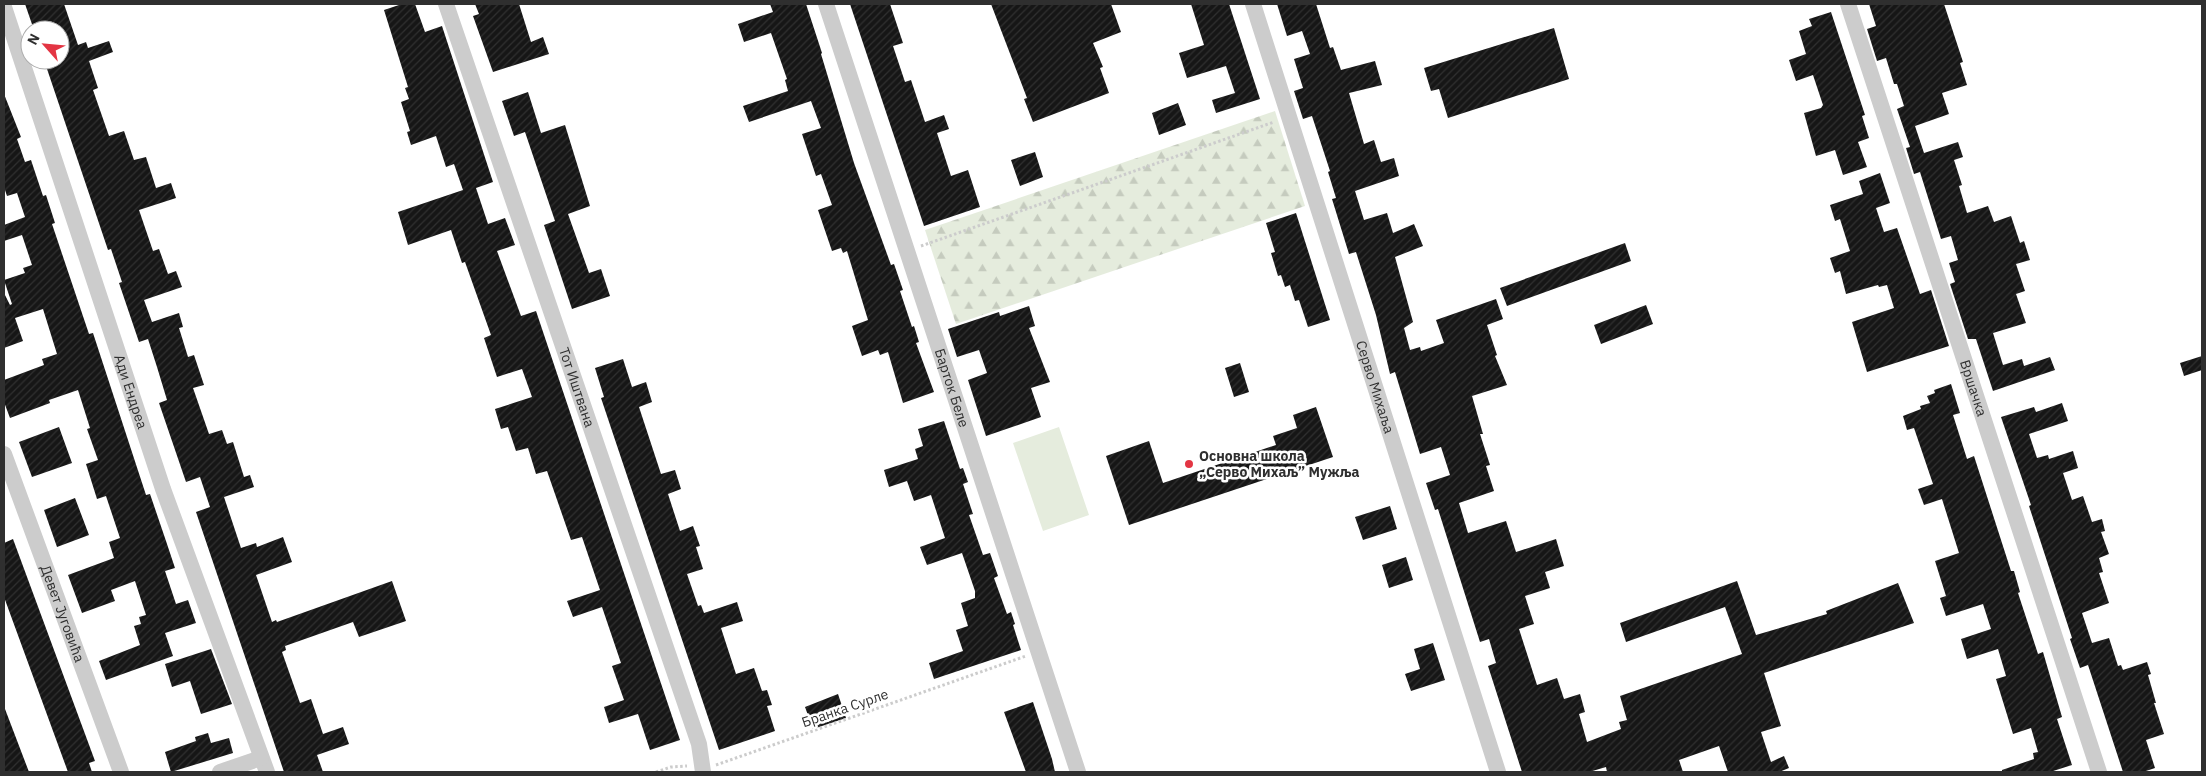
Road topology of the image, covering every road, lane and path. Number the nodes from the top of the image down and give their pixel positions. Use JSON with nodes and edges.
{"nodes":[{"id":1,"x":446,"y":4,"type":"edge"},
{"id":2,"x":826,"y":4,"type":"edge"},
{"id":3,"x":1253,"y":4,"type":"edge"},
{"id":4,"x":1848,"y":4,"type":"edge"},
{"id":5,"x":4,"y":7,"type":"edge"},
{"id":6,"x":1289,"y":116,"type":"junction"},
{"id":7,"x":907,"y":251,"type":"junction"},
{"id":8,"x":4,"y":454,"type":"edge"},
{"id":9,"x":1038,"y":652,"type":"junction"},
{"id":10,"x":264,"y":765,"type":"edge"},
{"id":11,"x":703,"y":769,"type":"edge"},
{"id":12,"x":121,"y":772,"type":"edge"},
{"id":13,"x":220,"y":772,"type":"edge"},
{"id":14,"x":656,"y":772,"type":"edge"},
{"id":15,"x":1078,"y":772,"type":"edge"},
{"id":16,"x":1498,"y":772,"type":"edge"},
{"id":17,"x":2099,"y":772,"type":"edge"}],
"edges":[{"from":1,"to":11,"type":"street","name":"Тот Иштвана"},
{"from":2,"to":7,"type":"street","name":"Барток Беле"},
{"from":3,"to":6,"type":"street","name":"Серво Михаља"},
{"from":4,"to":17,"type":"street","name":"Вршачка"},
{"from":5,"to":10,"type":"street","name":"Ади Ендреа"},
{"from":6,"to":7,"type":"path"},
{"from":6,"to":16,"type":"street","name":"Серво Михаља"},
{"from":7,"to":9,"type":"street","name":"Барток Беле"},
{"from":8,"to":12,"type":"street","name":"Девет Југовића"},
{"from":9,"to":11,"type":"path","name":"Бранка Сурле"},
{"from":9,"to":15,"type":"street","name":"Барток Беле"},
{"from":10,"to":13,"type":"street"},
{"from":11,"to":14,"type":"path","name":"Бранка Сурле"}]}
